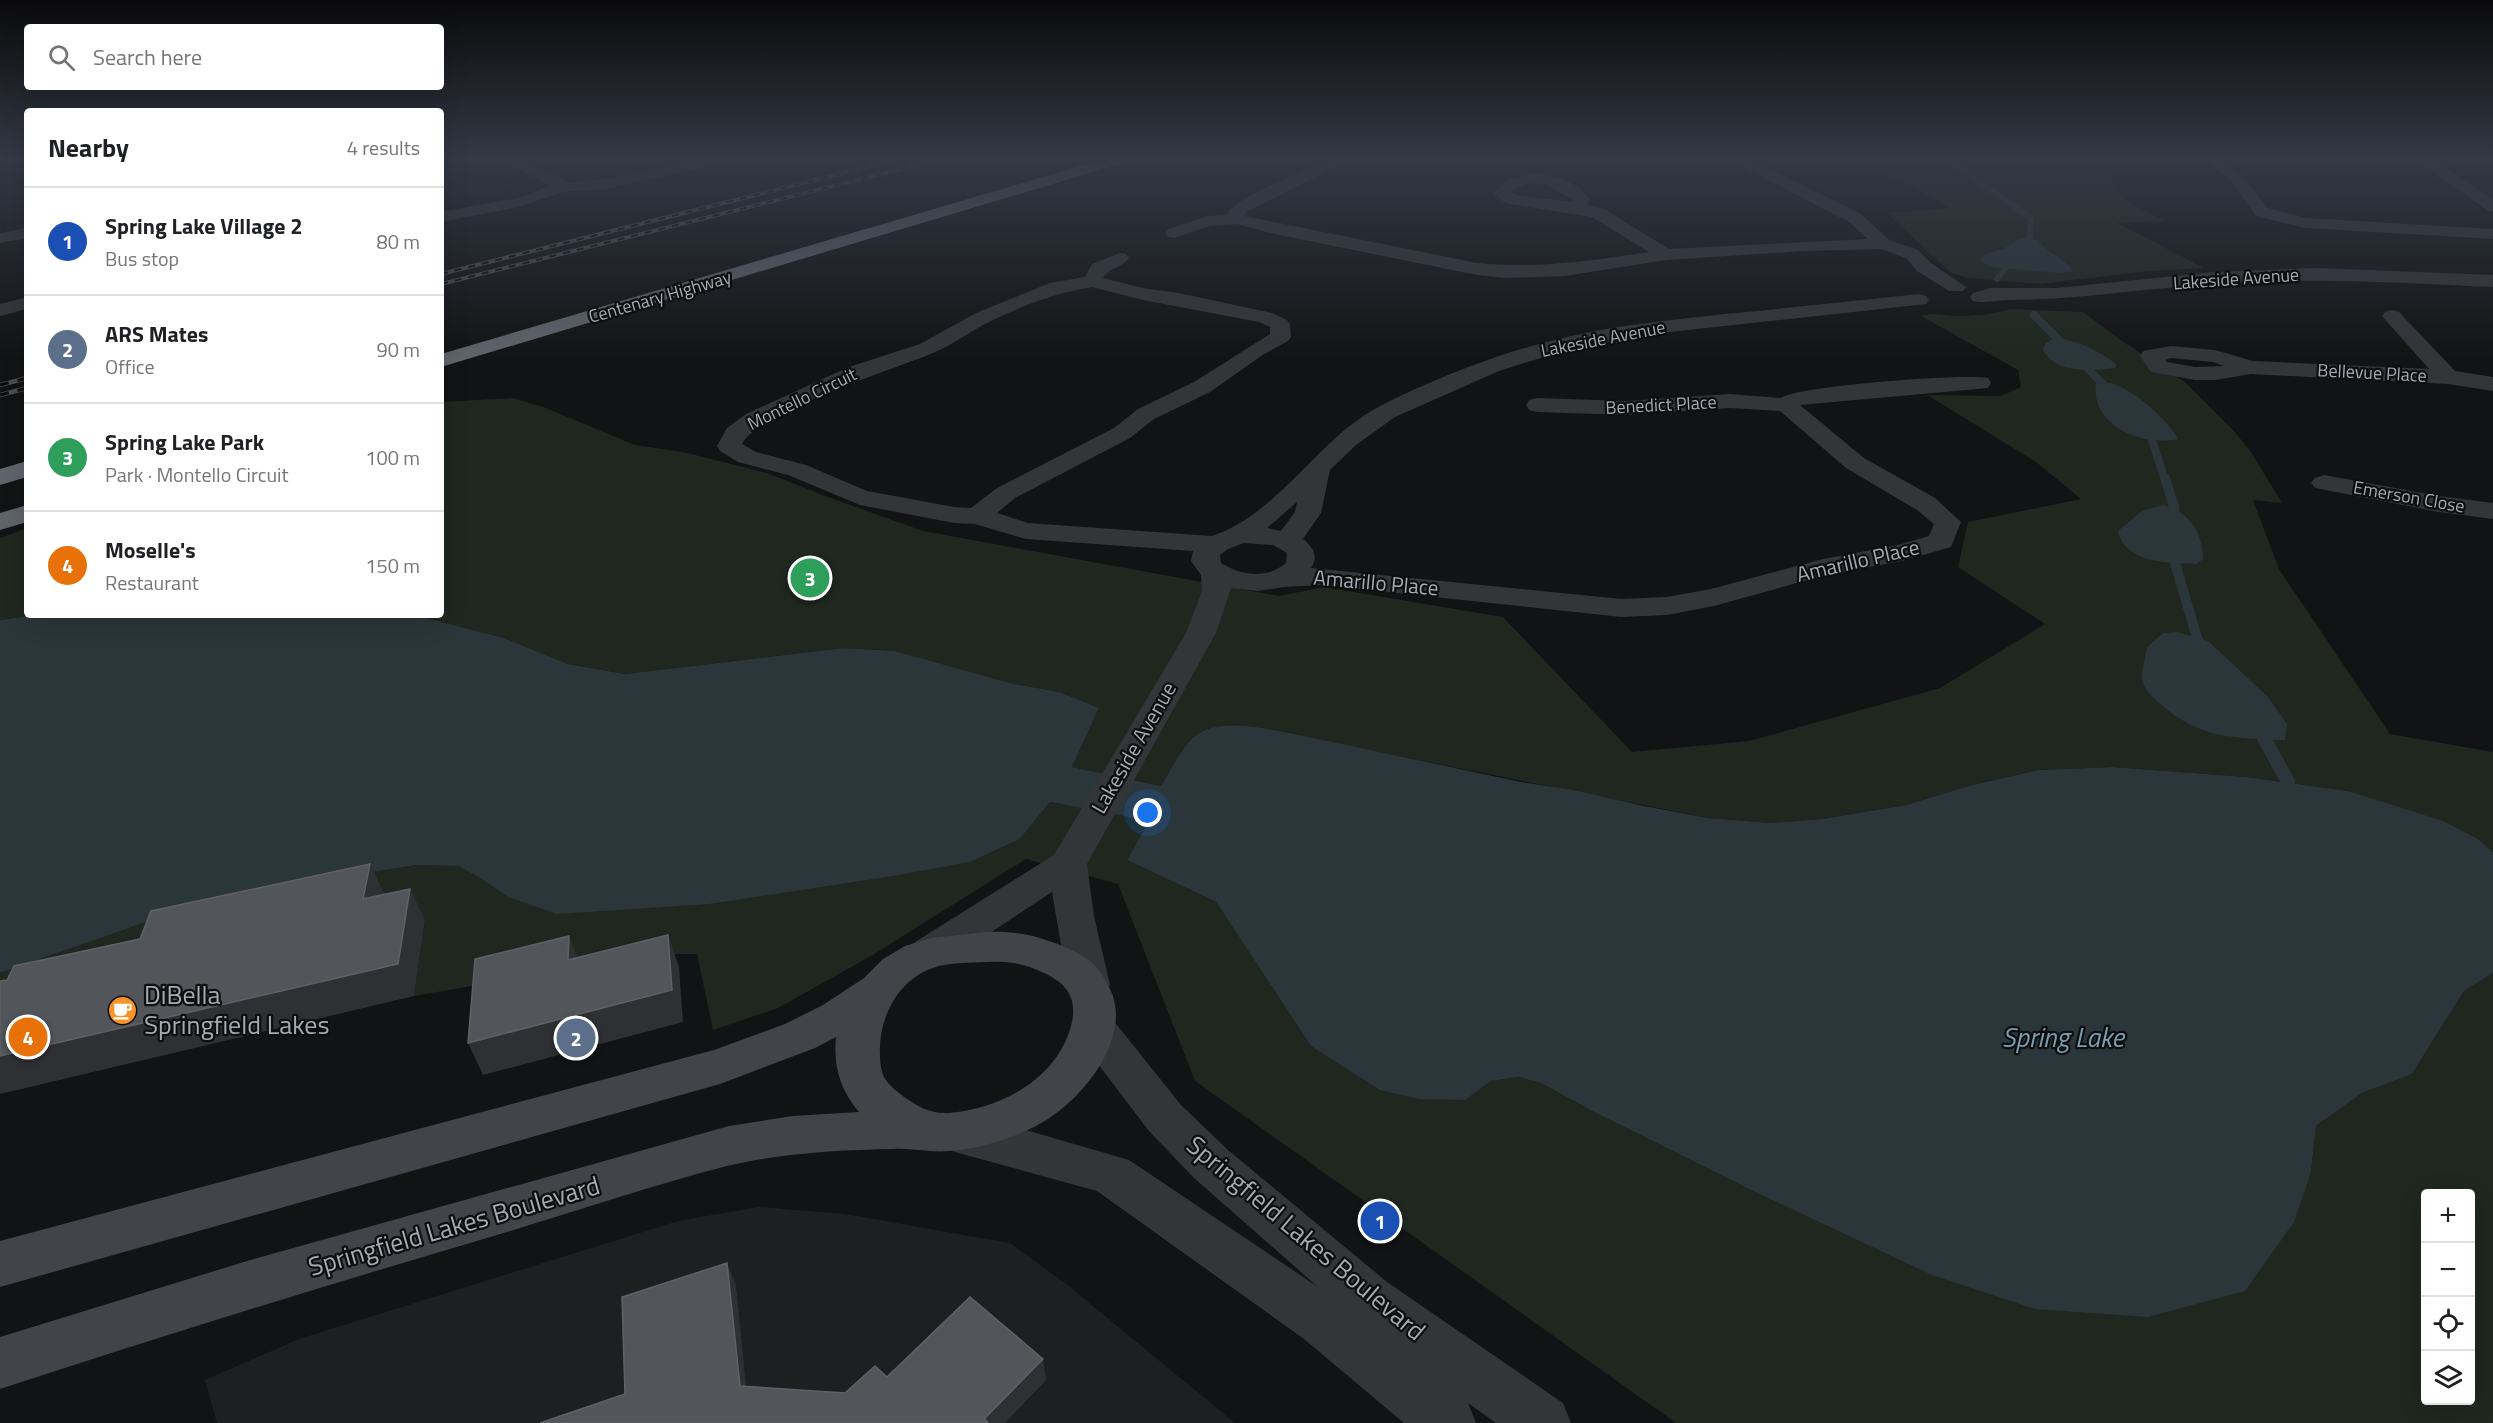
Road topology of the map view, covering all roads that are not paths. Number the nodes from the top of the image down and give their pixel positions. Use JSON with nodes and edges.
{"nodes":[{"id":1,"x":859,"y":225,"type":"edge"},
{"id":2,"x":901,"y":225,"type":"edge"},
{"id":3,"x":1196,"y":225,"type":"edge"},
{"id":4,"x":1260,"y":225,"type":"edge"},
{"id":5,"x":1620,"y":225,"type":"edge"},
{"id":6,"x":1862,"y":225,"type":"edge"},
{"id":7,"x":2347,"y":225,"type":"edge"},
{"id":8,"x":1174,"y":233,"type":"dead end"},
{"id":9,"x":24,"y":234,"type":"edge"},
{"id":10,"x":2493,"y":234,"type":"edge"},
{"id":11,"x":0,"y":238,"type":"edge"},
{"id":12,"x":1883,"y":244,"type":"junction"},
{"id":13,"x":1666,"y":255,"type":"junction"},
{"id":14,"x":800,"y":256,"type":"junction"},
{"id":15,"x":1120,"y":258,"type":"dead end"},
{"id":16,"x":1898,"y":266,"type":"dead end"},
{"id":17,"x":2493,"y":281,"type":"edge"},
{"id":18,"x":1092,"y":282,"type":"junction"},
{"id":19,"x":1956,"y":287,"type":"junction"},
{"id":20,"x":1913,"y":290,"type":"junction"},
{"id":21,"x":24,"y":304,"type":"edge"},
{"id":22,"x":1940,"y":305,"type":"dead end"},
{"id":23,"x":0,"y":310,"type":"edge"},
{"id":24,"x":2392,"y":316,"type":"dead end"},
{"id":25,"x":444,"y":347,"type":"edge"},
{"id":26,"x":444,"y":359,"type":"edge"},
{"id":27,"x":2251,"y":367,"type":"dead end"},
{"id":28,"x":444,"y":374,"type":"edge"},
{"id":29,"x":2448,"y":377,"type":"junction"},
{"id":30,"x":1980,"y":383,"type":"dead end"},
{"id":31,"x":2493,"y":384,"type":"edge"},
{"id":32,"x":1537,"y":405,"type":"dead end"},
{"id":33,"x":1785,"y":405,"type":"junction"},
{"id":34,"x":24,"y":465,"type":"edge"},
{"id":35,"x":1318,"y":468,"type":"junction"},
{"id":36,"x":24,"y":470,"type":"edge"},
{"id":37,"x":0,"y":471,"type":"edge"},
{"id":38,"x":0,"y":477,"type":"edge"},
{"id":39,"x":24,"y":481,"type":"edge"},
{"id":40,"x":2324,"y":483,"type":"dead end"},
{"id":41,"x":0,"y":488,"type":"edge"},
{"id":42,"x":2493,"y":511,"type":"edge"},
{"id":43,"x":24,"y":514,"type":"edge"},
{"id":44,"x":977,"y":516,"type":"junction"},
{"id":45,"x":0,"y":522,"type":"edge"},
{"id":46,"x":1241,"y":535,"type":"junction"},
{"id":47,"x":1292,"y":545,"type":"junction"},
{"id":48,"x":1212,"y":562,"type":"junction"},
{"id":49,"x":1277,"y":580,"type":"junction"},
{"id":50,"x":1467,"y":591,"type":"junction"},
{"id":51,"x":1201,"y":633,"type":"junction"},
{"id":52,"x":1072,"y":857,"type":"junction"},
{"id":53,"x":929,"y":953,"type":"junction"},
{"id":54,"x":880,"y":986,"type":"junction"},
{"id":55,"x":1091,"y":1006,"type":"junction"},
{"id":56,"x":933,"y":1130,"type":"junction"},
{"id":57,"x":0,"y":1264,"type":"edge"},
{"id":58,"x":0,"y":1363,"type":"edge"},
{"id":59,"x":1448,"y":1423,"type":"edge"},
{"id":60,"x":1543,"y":1423,"type":"edge"}],
"edges":[{"from":1,"to":25,"type":"highway","name":"Centenary Highway"},
{"from":2,"to":14,"type":"highway","name":"Centenary Highway"},
{"from":3,"to":8,"type":"street"},
{"from":4,"to":13,"type":"street"},
{"from":5,"to":13,"type":"street"},
{"from":6,"to":12,"type":"street"},
{"from":7,"to":10,"type":"street"},
{"from":9,"to":11,"type":"street"},
{"from":12,"to":13,"type":"street"},
{"from":12,"to":16,"type":"street"},
{"from":12,"to":19,"type":"street"},
{"from":14,"to":26,"type":"highway","name":"Centenary Highway"},
{"from":14,"to":28,"type":"highway"},
{"from":15,"to":18,"type":"street"},
{"from":17,"to":19,"type":"street","name":"Lakeside Avenue"},
{"from":18,"to":44,"type":"street","name":"Montello Circuit"},
{"from":18,"to":44,"type":"street","name":"Montello Circuit"},
{"from":19,"to":20,"type":"street","name":"Lakeside Avenue"},
{"from":20,"to":22,"type":"street"},
{"from":20,"to":35,"type":"street","name":"Lakeside Avenue"},
{"from":21,"to":23,"type":"street"},
{"from":24,"to":29,"type":"street"},
{"from":27,"to":29,"type":"street","name":"Bellevue Place"},
{"from":29,"to":31,"type":"street","name":"Bellevue Place"},
{"from":30,"to":33,"type":"street"},
{"from":32,"to":33,"type":"street","name":"Benedict Place"},
{"from":33,"to":50,"type":"street","name":"Amarillo Place"},
{"from":34,"to":37,"type":"highway"},
{"from":35,"to":46,"type":"street","name":"Lakeside Avenue"},
{"from":35,"to":47,"type":"street"},
{"from":36,"to":38,"type":"highway"},
{"from":39,"to":41,"type":"highway"},
{"from":40,"to":42,"type":"street","name":"Emerson Close"},
{"from":43,"to":45,"type":"highway"},
{"from":44,"to":48,"type":"street","name":"Montello Circuit"},
{"from":46,"to":47,"type":"street","name":"Amarillo Place"},
{"from":46,"to":48,"type":"street"},
{"from":47,"to":49,"type":"street","name":"Lakeside Avenue"},
{"from":47,"to":50,"type":"street","name":"Amarillo Place"},
{"from":48,"to":49,"type":"street","name":"Amarillo Place"},
{"from":48,"to":51,"type":"street","name":"Lakeside Avenue"},
{"from":49,"to":50,"type":"street","name":"Amarillo Place"},
{"from":49,"to":51,"type":"street","name":"Lakeside Avenue"},
{"from":51,"to":52,"type":"street","name":"Lakeside Avenue"},
{"from":52,"to":53,"type":"street","name":"Lakeside Avenue"},
{"from":52,"to":55,"type":"street"},
{"from":53,"to":54,"type":"main road"},
{"from":53,"to":55,"type":"main road"},
{"from":54,"to":56,"type":"main road"},
{"from":54,"to":57,"type":"main road"},
{"from":55,"to":56,"type":"main road"},
{"from":55,"to":60,"type":"street","name":"Springfield Lakes Boulevard"},
{"from":56,"to":58,"type":"main road","name":"Springfield Lakes Boulevard"},
{"from":56,"to":59,"type":"street","name":"Springfield Lakes Boulevard"}]}
